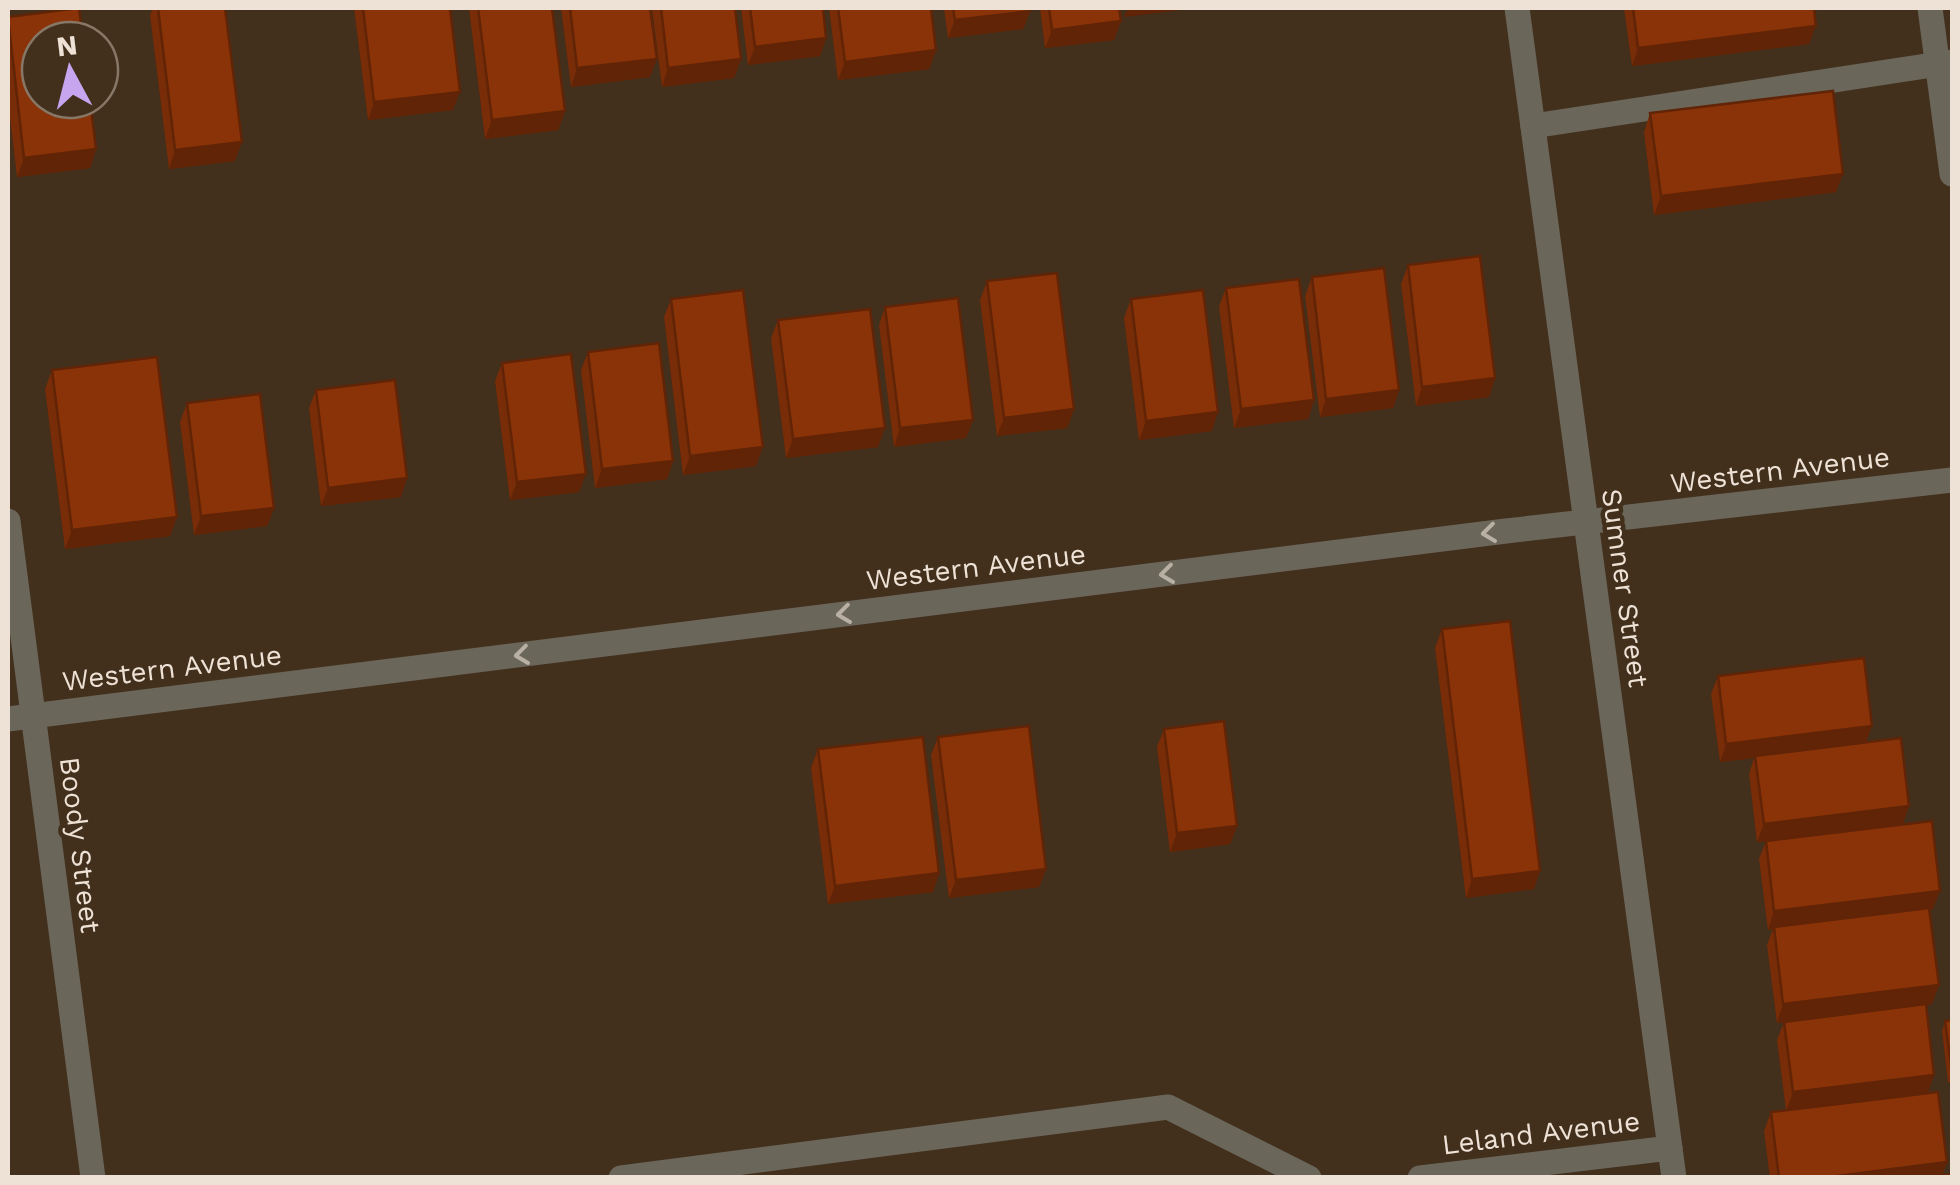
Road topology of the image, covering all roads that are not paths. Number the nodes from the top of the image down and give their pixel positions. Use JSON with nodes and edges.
{"nodes":[{"id":1,"x":1516,"y":8,"type":"edge"},
{"id":2,"x":1930,"y":8,"type":"edge"},
{"id":3,"x":1945,"y":63,"type":"edge"},
{"id":4,"x":1532,"y":126,"type":"junction"},
{"id":5,"x":1952,"y":174,"type":"edge"},
{"id":6,"x":1952,"y":480,"type":"edge"},
{"id":7,"x":8,"y":521,"type":"edge"},
{"id":8,"x":1586,"y":521,"type":"junction"},
{"id":9,"x":20,"y":718,"type":"edge"},
{"id":10,"x":1670,"y":1148,"type":"junction"},
{"id":11,"x":93,"y":1178,"type":"edge"},
{"id":12,"x":621,"y":1178,"type":"edge"},
{"id":13,"x":1309,"y":1178,"type":"edge"},
{"id":14,"x":1420,"y":1178,"type":"edge"},
{"id":15,"x":1674,"y":1178,"type":"edge"}],
"edges":[{"from":1,"to":4,"type":"street","name":"Sumner Street"},
{"from":2,"to":3,"type":"street"},
{"from":3,"to":4,"type":"street"},
{"from":3,"to":5,"type":"street"},
{"from":4,"to":8,"type":"street","name":"Sumner Street"},
{"from":6,"to":8,"type":"street","name":"Western Avenue"},
{"from":7,"to":9,"type":"street","name":"Boody Street"},
{"from":8,"to":9,"type":"street","name":"Western Avenue","one_way":true},
{"from":8,"to":10,"type":"street","name":"Sumner Street"},
{"from":9,"to":11,"type":"street","name":"Boody Street"},
{"from":10,"to":14,"type":"street","name":"Leland Avenue"},
{"from":10,"to":15,"type":"street","name":"Sumner Street"},
{"from":12,"to":13,"type":"street"}]}
